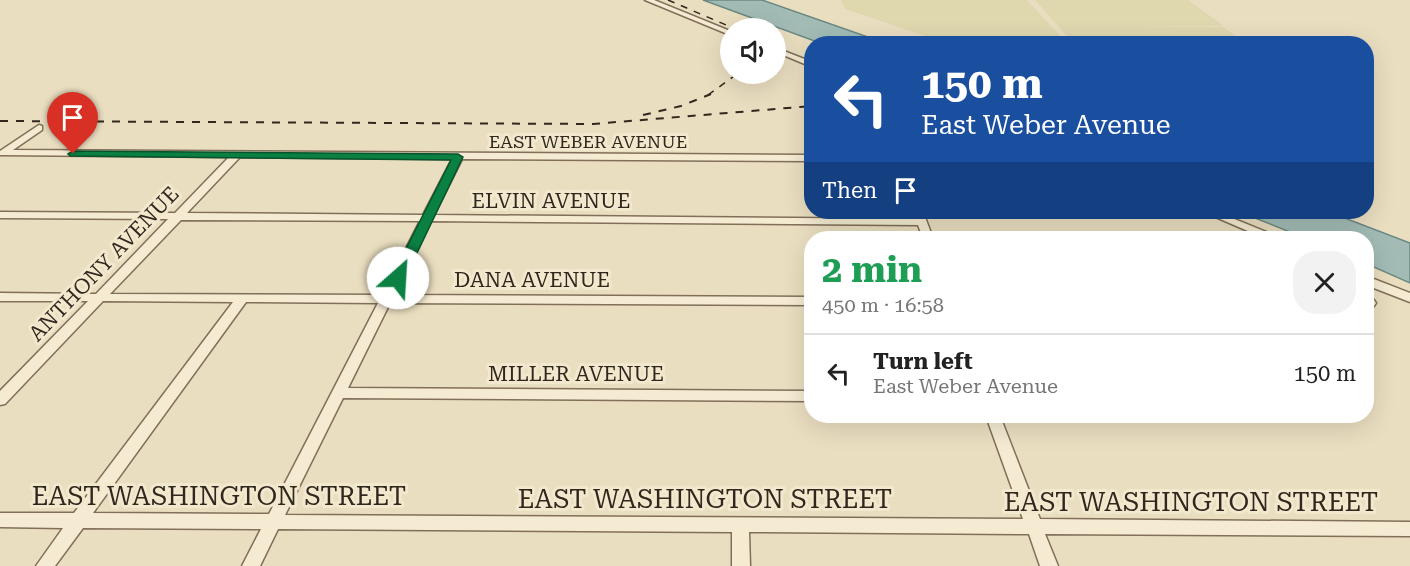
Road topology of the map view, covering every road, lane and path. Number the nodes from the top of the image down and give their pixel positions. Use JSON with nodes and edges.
{"nodes":[{"id":1,"x":648,"y":0,"type":"edge"},
{"id":2,"x":720,"y":29,"type":"edge"},
{"id":3,"x":786,"y":54,"type":"edge"},
{"id":4,"x":804,"y":62,"type":"edge"},
{"id":5,"x":39,"y":128,"type":"dead end"},
{"id":6,"x":2,"y":154,"type":"edge"},
{"id":7,"x":236,"y":156,"type":"junction"},
{"id":8,"x":458,"y":157,"type":"junction"},
{"id":9,"x":804,"y":158,"type":"edge"},
{"id":10,"x":0,"y":215,"type":"edge"},
{"id":11,"x":176,"y":217,"type":"junction"},
{"id":12,"x":804,"y":218,"type":"edge"},
{"id":13,"x":1226,"y":219,"type":"edge"},
{"id":14,"x":426,"y":220,"type":"junction"},
{"id":15,"x":1255,"y":231,"type":"edge"},
{"id":16,"x":1374,"y":282,"type":"edge"},
{"id":17,"x":0,"y":297,"type":"edge"},
{"id":18,"x":99,"y":297,"type":"junction"},
{"id":19,"x":242,"y":298,"type":"junction"},
{"id":20,"x":1410,"y":298,"type":"edge"},
{"id":21,"x":388,"y":299,"type":"junction"},
{"id":22,"x":804,"y":301,"type":"edge"},
{"id":23,"x":339,"y":393,"type":"junction"},
{"id":24,"x":804,"y":396,"type":"edge"},
{"id":25,"x":0,"y":400,"type":"edge"},
{"id":26,"x":996,"y":423,"type":"edge"},
{"id":27,"x":0,"y":520,"type":"edge"},
{"id":28,"x":80,"y":521,"type":"junction"},
{"id":29,"x":273,"y":522,"type":"junction"},
{"id":30,"x":740,"y":525,"type":"junction"},
{"id":31,"x":1033,"y":526,"type":"junction"},
{"id":32,"x":1410,"y":529,"type":"edge"},
{"id":33,"x":45,"y":566,"type":"edge"},
{"id":34,"x":251,"y":566,"type":"edge"},
{"id":35,"x":741,"y":566,"type":"edge"},
{"id":36,"x":1049,"y":566,"type":"edge"}],
"edges":[{"from":1,"to":2,"type":"street"},
{"from":3,"to":4,"type":"street"},
{"from":5,"to":6,"type":"street"},
{"from":6,"to":7,"type":"street","name":"EAST WEBER AVENUE"},
{"from":7,"to":8,"type":"street","name":"EAST WEBER AVENUE"},
{"from":7,"to":11,"type":"street","name":"ANTHONY AVENUE"},
{"from":8,"to":9,"type":"street","name":"EAST WEBER AVENUE"},
{"from":8,"to":14,"type":"street"},
{"from":10,"to":11,"type":"street","name":"ELVIN AVENUE"},
{"from":11,"to":14,"type":"street","name":"ELVIN AVENUE"},
{"from":11,"to":18,"type":"street","name":"ANTHONY AVENUE"},
{"from":12,"to":14,"type":"street","name":"ELVIN AVENUE"},
{"from":13,"to":15,"type":"street"},
{"from":14,"to":21,"type":"street"},
{"from":16,"to":20,"type":"street"},
{"from":17,"to":18,"type":"street","name":"DANA AVENUE"},
{"from":18,"to":19,"type":"street","name":"DANA AVENUE"},
{"from":18,"to":25,"type":"street","name":"ANTHONY AVENUE"},
{"from":19,"to":21,"type":"street","name":"DANA AVENUE"},
{"from":19,"to":28,"type":"street"},
{"from":21,"to":22,"type":"street","name":"DANA AVENUE"},
{"from":21,"to":23,"type":"street"},
{"from":23,"to":24,"type":"street","name":"MILLER AVENUE"},
{"from":23,"to":29,"type":"street"},
{"from":26,"to":31,"type":"street"},
{"from":27,"to":28,"type":"street","name":"EAST WASHINGTON STREET"},
{"from":28,"to":29,"type":"street","name":"EAST WASHINGTON STREET"},
{"from":28,"to":33,"type":"street"},
{"from":29,"to":30,"type":"street","name":"EAST WASHINGTON STREET"},
{"from":29,"to":34,"type":"street"},
{"from":30,"to":31,"type":"street","name":"EAST WASHINGTON STREET"},
{"from":30,"to":35,"type":"street"},
{"from":31,"to":32,"type":"street","name":"EAST WASHINGTON STREET"},
{"from":31,"to":36,"type":"street"}]}
